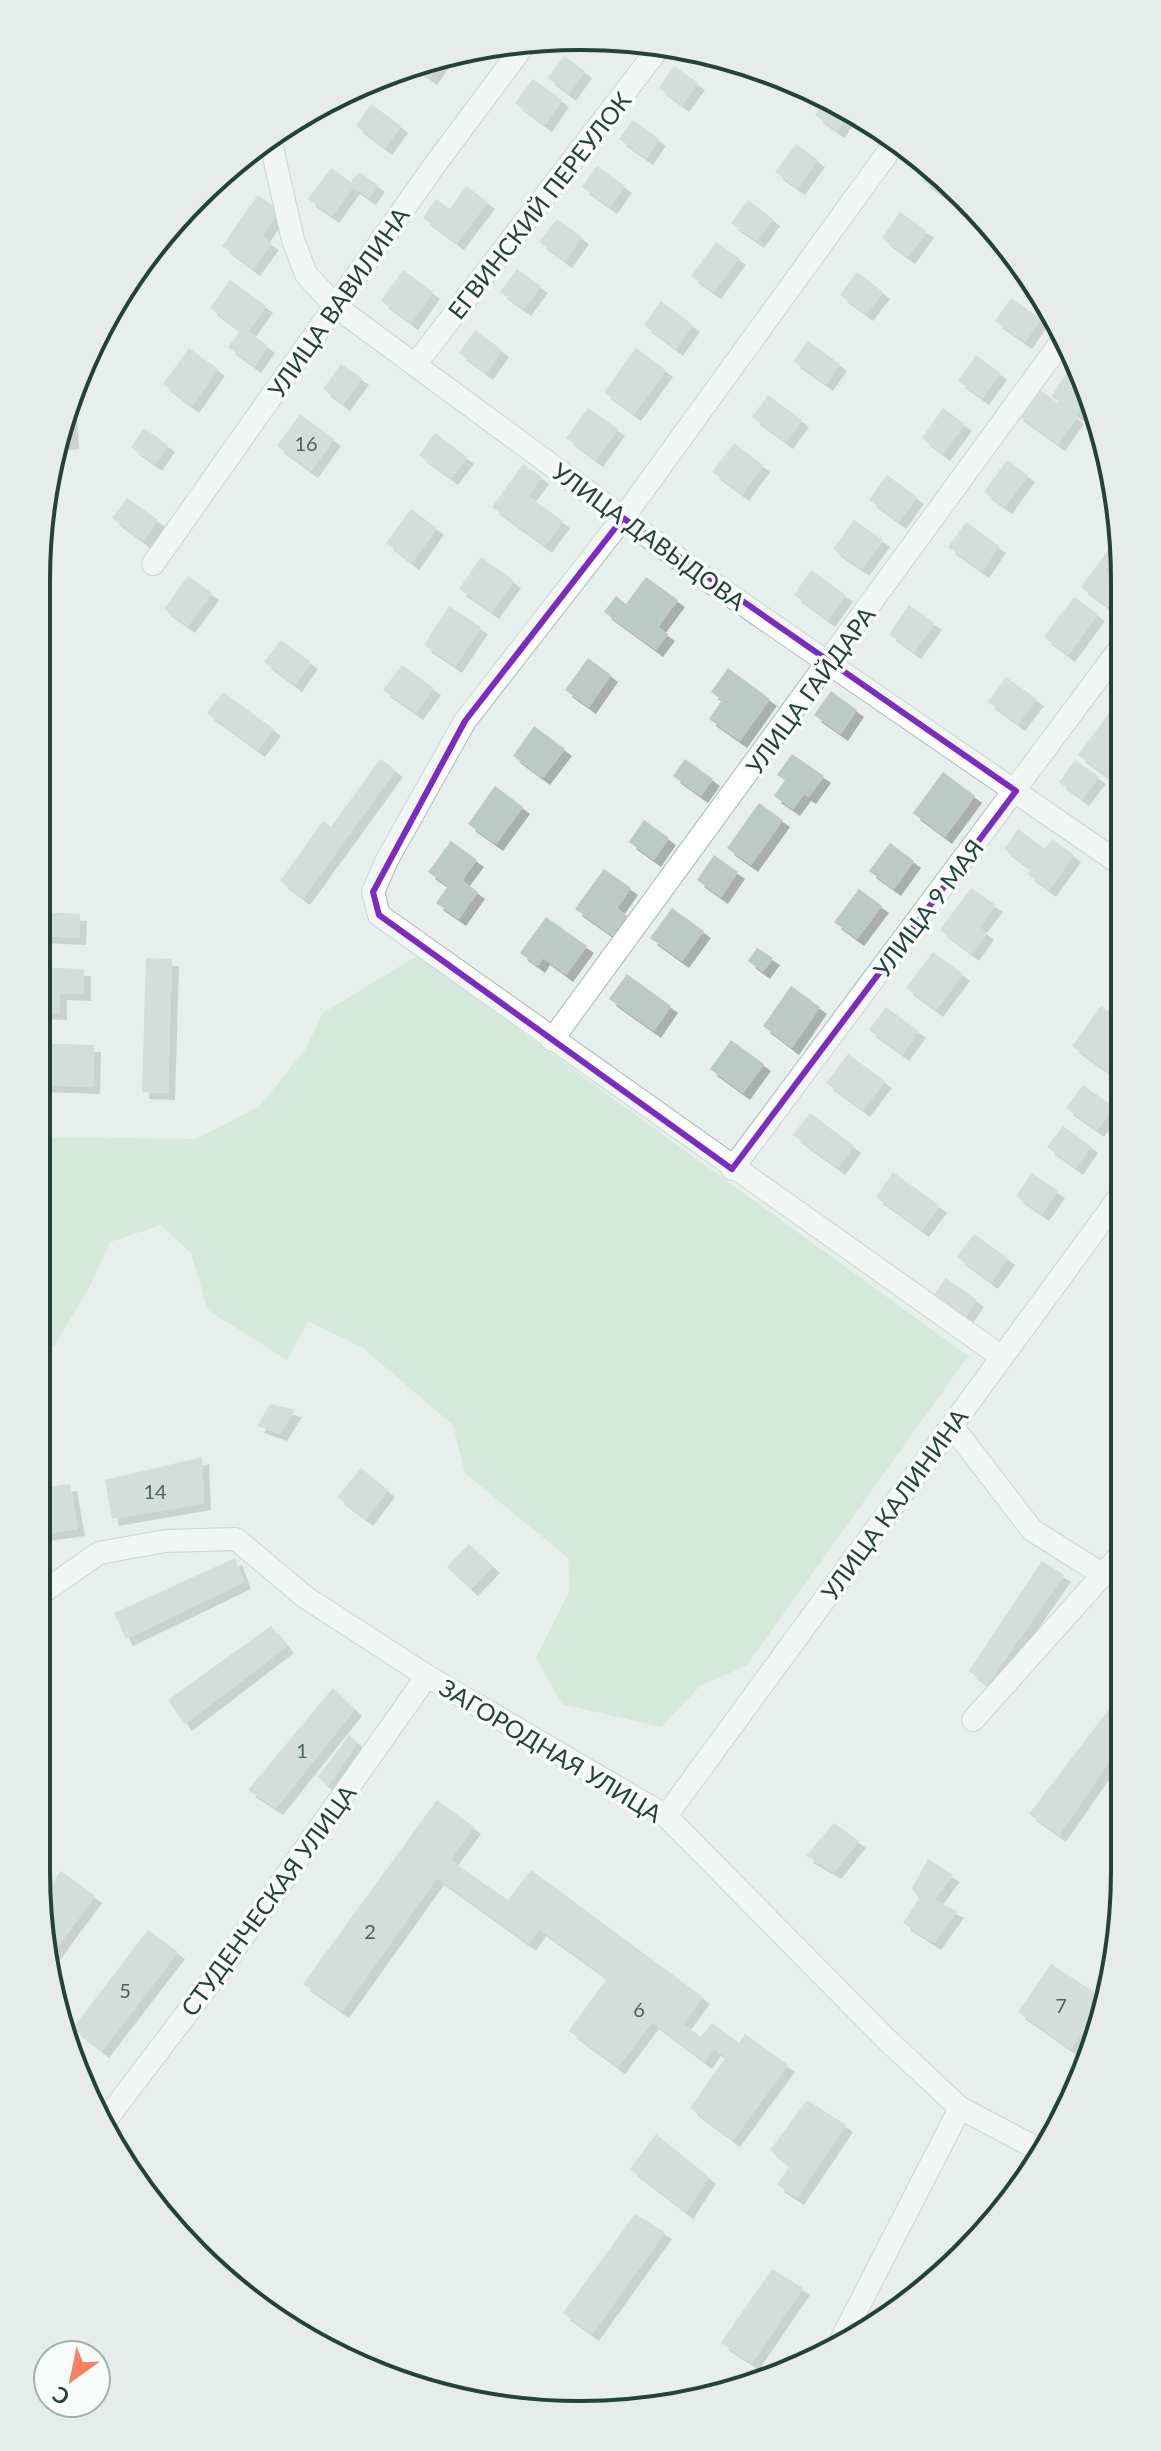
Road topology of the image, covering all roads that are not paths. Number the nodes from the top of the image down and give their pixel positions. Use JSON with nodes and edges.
{"nodes":[{"id":1,"x":517,"y":54,"type":"edge"},
{"id":2,"x":653,"y":55,"type":"edge"},
{"id":3,"x":273,"y":149,"type":"edge"},
{"id":4,"x":890,"y":150,"type":"edge"},
{"id":5,"x":335,"y":306,"type":"junction"},
{"id":6,"x":1057,"y":348,"type":"edge"},
{"id":7,"x":415,"y":365,"type":"junction"},
{"id":8,"x":623,"y":518,"type":"junction"},
{"id":9,"x":153,"y":564,"type":"dead end"},
{"id":10,"x":1111,"y":661,"type":"edge"},
{"id":11,"x":829,"y":663,"type":"junction"},
{"id":12,"x":1016,"y":791,"type":"junction"},
{"id":13,"x":1111,"y":857,"type":"edge"},
{"id":14,"x":552,"y":1040,"type":"junction"},
{"id":15,"x":732,"y":1169,"type":"junction"},
{"id":16,"x":1111,"y":1208,"type":"edge"},
{"id":17,"x":1002,"y":1357,"type":"junction"},
{"id":18,"x":952,"y":1426,"type":"junction"},
{"id":19,"x":1111,"y":1565,"type":"edge"},
{"id":20,"x":1102,"y":1574,"type":"junction"},
{"id":21,"x":50,"y":1587,"type":"edge"},
{"id":22,"x":427,"y":1676,"type":"junction"},
{"id":23,"x":973,"y":1720,"type":"dead end"},
{"id":24,"x":666,"y":1816,"type":"junction"},
{"id":25,"x":960,"y":2108,"type":"junction"},
{"id":26,"x":110,"y":2115,"type":"edge"},
{"id":27,"x":1033,"y":2146,"type":"edge"},
{"id":28,"x":846,"y":2330,"type":"edge"}],
"edges":[{"from":1,"to":5,"type":"street","name":"УЛИЦА ВАВИЛИНА"},
{"from":2,"to":7,"type":"street","name":"ЕГВИНСКИЙ ПЕРЕУЛОК"},
{"from":3,"to":5,"type":"street","name":"УЛИЦА ДАВЫДОВА"},
{"from":4,"to":8,"type":"street"},
{"from":5,"to":7,"type":"street","name":"УЛИЦА ДАВЫДОВА"},
{"from":5,"to":9,"type":"street","name":"УЛИЦА ВАВИЛИНА"},
{"from":6,"to":11,"type":"street","name":"УЛИЦА ГАЙДАРА"},
{"from":7,"to":8,"type":"street","name":"УЛИЦА ДАВЫДОВА"},
{"from":8,"to":11,"type":"street","name":"УЛИЦА ДАВЫДОВА"},
{"from":8,"to":14,"type":"street"},
{"from":10,"to":12,"type":"street","name":"УЛИЦА 9 МАЯ"},
{"from":11,"to":12,"type":"street","name":"УЛИЦА ДАВЫДОВА"},
{"from":11,"to":14,"type":"street","name":"УЛИЦА ГАЙДАРА"},
{"from":12,"to":13,"type":"street","name":"УЛИЦА ДАВЫДОВА"},
{"from":12,"to":15,"type":"street","name":"УЛИЦА 9 МАЯ"},
{"from":14,"to":15,"type":"street"},
{"from":15,"to":17,"type":"street"},
{"from":16,"to":17,"type":"street","name":"УЛИЦА КАЛИНИНА"},
{"from":17,"to":18,"type":"street","name":"УЛИЦА КАЛИНИНА"},
{"from":18,"to":20,"type":"street"},
{"from":18,"to":24,"type":"street","name":"УЛИЦА КАЛИНИНА"},
{"from":19,"to":20,"type":"street"},
{"from":20,"to":23,"type":"street"},
{"from":21,"to":22,"type":"street","name":"ЗАГОРОДНАЯ УЛИЦА"},
{"from":22,"to":24,"type":"street","name":"ЗАГОРОДНАЯ УЛИЦА"},
{"from":22,"to":26,"type":"street","name":"СТУДЕНЧЕСКАЯ УЛИЦА"},
{"from":24,"to":25,"type":"street","name":"ЗАГОРОДНАЯ УЛИЦА"},
{"from":25,"to":27,"type":"street","name":"ЗАГОРОДНАЯ УЛИЦА"},
{"from":25,"to":28,"type":"street"}]}
